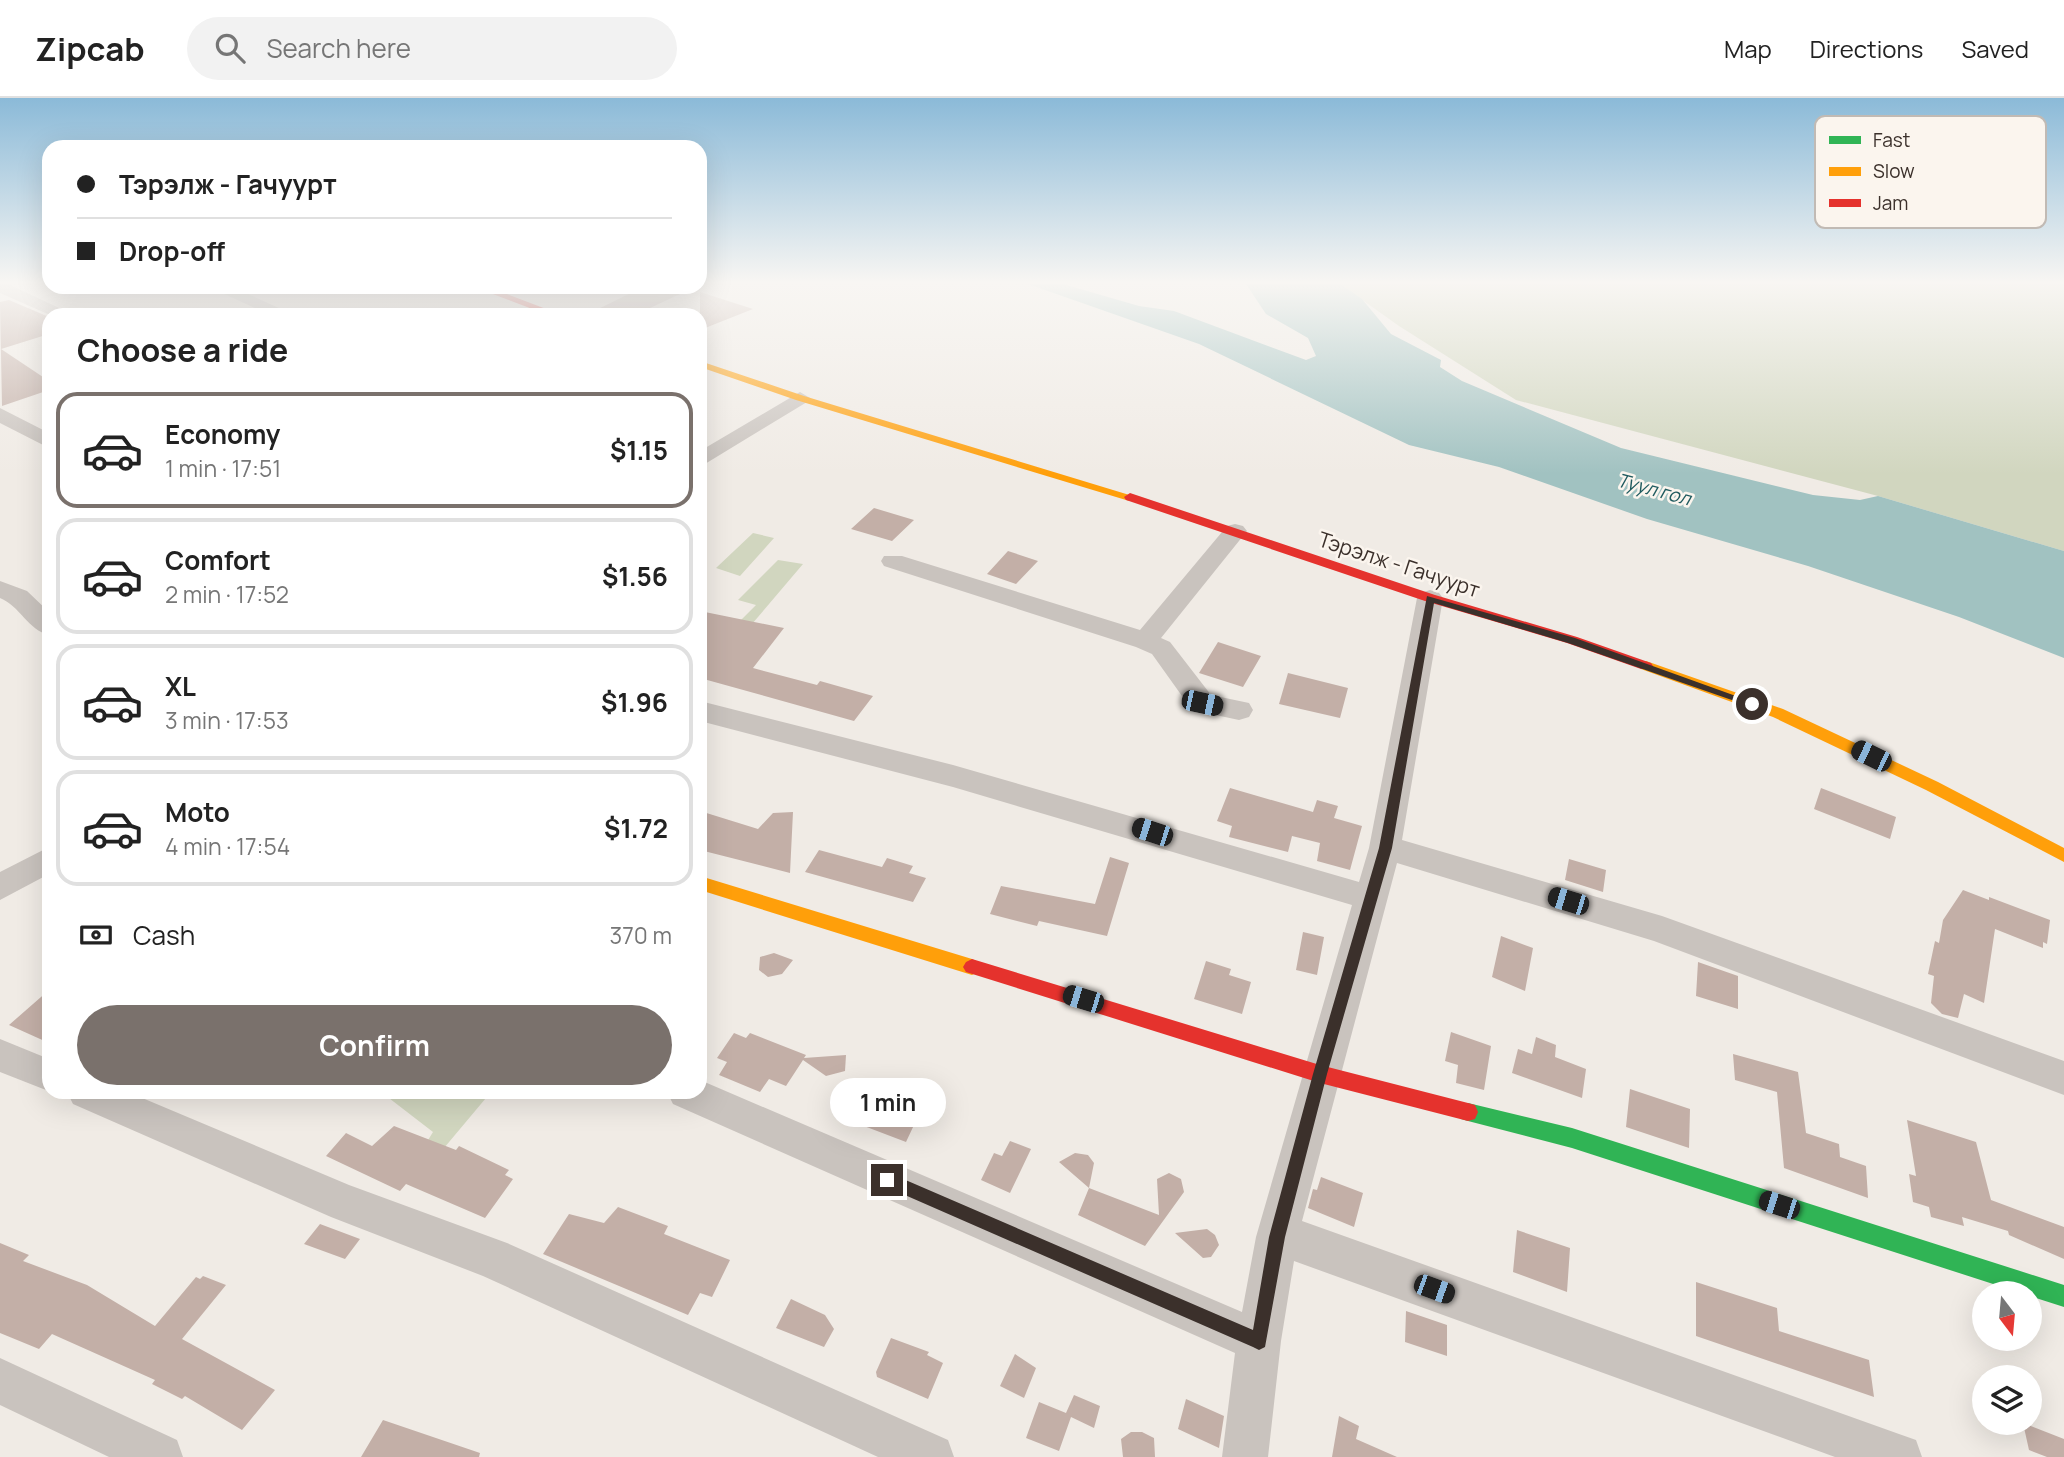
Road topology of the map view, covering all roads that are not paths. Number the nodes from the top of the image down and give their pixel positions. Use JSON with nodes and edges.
{"nodes":[{"id":1,"x":707,"y":366,"type":"edge"},
{"id":2,"x":800,"y":398,"type":"junction"},
{"id":3,"x":0,"y":414,"type":"edge"},
{"id":4,"x":42,"y":438,"type":"edge"},
{"id":5,"x":707,"y":456,"type":"edge"},
{"id":6,"x":1236,"y":531,"type":"junction"},
{"id":7,"x":893,"y":561,"type":"dead end"},
{"id":8,"x":42,"y":592,"type":"edge"},
{"id":9,"x":6,"y":595,"type":"edge"},
{"id":10,"x":1430,"y":598,"type":"junction"},
{"id":11,"x":42,"y":622,"type":"edge"},
{"id":12,"x":1145,"y":640,"type":"junction"},
{"id":13,"x":1239,"y":710,"type":"dead end"},
{"id":14,"x":707,"y":713,"type":"edge"},
{"id":15,"x":1385,"y":848,"type":"junction"},
{"id":16,"x":2064,"y":856,"type":"edge"},
{"id":17,"x":42,"y":863,"type":"edge"},
{"id":18,"x":707,"y":885,"type":"edge"},
{"id":19,"x":0,"y":887,"type":"edge"},
{"id":20,"x":1371,"y":898,"type":"junction"},
{"id":21,"x":0,"y":1055,"type":"edge"},
{"id":22,"x":42,"y":1073,"type":"edge"},
{"id":23,"x":1320,"y":1074,"type":"junction"},
{"id":24,"x":2064,"y":1078,"type":"edge"},
{"id":25,"x":102,"y":1099,"type":"edge"},
{"id":26,"x":702,"y":1099,"type":"edge"},
{"id":27,"x":1277,"y":1237,"type":"junction"},
{"id":28,"x":2064,"y":1296,"type":"edge"},
{"id":29,"x":1259,"y":1341,"type":"junction"},
{"id":30,"x":0,"y":1381,"type":"edge"},
{"id":31,"x":160,"y":1457,"type":"edge"},
{"id":32,"x":931,"y":1457,"type":"edge"},
{"id":33,"x":1245,"y":1457,"type":"edge"},
{"id":34,"x":1899,"y":1457,"type":"edge"}],
"edges":[{"from":1,"to":2,"type":"main road","name":"Тэрэлж - Гачуурт"},
{"from":2,"to":5,"type":"street"},
{"from":2,"to":6,"type":"main road","name":"Тэрэлж - Гачуурт"},
{"from":3,"to":4,"type":"street"},
{"from":6,"to":10,"type":"main road","name":"Тэрэлж - Гачуурт"},
{"from":6,"to":12,"type":"street"},
{"from":7,"to":12,"type":"street"},
{"from":8,"to":9,"type":"street"},
{"from":9,"to":11,"type":"street"},
{"from":10,"to":15,"type":"street"},
{"from":10,"to":16,"type":"main road","name":"Тэрэлж - Гачуурт"},
{"from":12,"to":13,"type":"street"},
{"from":14,"to":20,"type":"street"},
{"from":15,"to":20,"type":"street"},
{"from":15,"to":24,"type":"street"},
{"from":17,"to":19,"type":"street"},
{"from":18,"to":23,"type":"main road"},
{"from":20,"to":23,"type":"street"},
{"from":21,"to":22,"type":"street"},
{"from":23,"to":27,"type":"street"},
{"from":23,"to":28,"type":"main road"},
{"from":25,"to":32,"type":"street"},
{"from":26,"to":29,"type":"street"},
{"from":27,"to":29,"type":"street"},
{"from":27,"to":34,"type":"street"},
{"from":29,"to":33,"type":"street"},
{"from":30,"to":31,"type":"street"}]}
